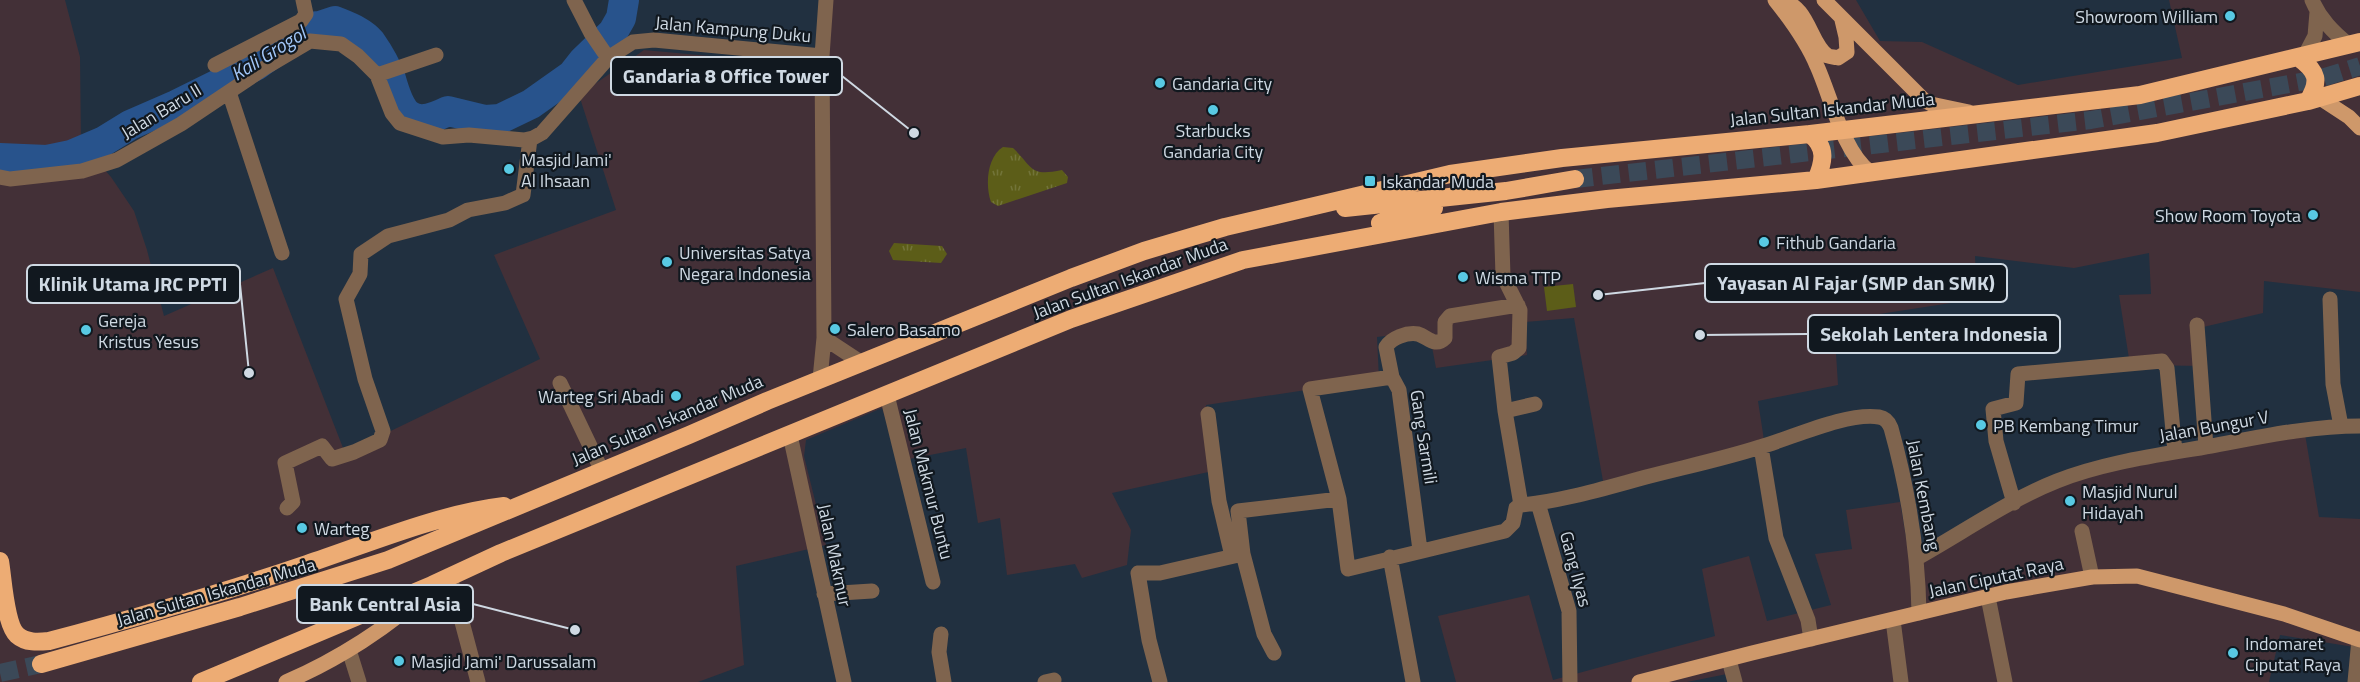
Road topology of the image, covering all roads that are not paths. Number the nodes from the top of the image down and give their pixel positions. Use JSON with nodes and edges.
{"nodes":[{"id":1,"x":303,"y":0,"type":"edge"},
{"id":2,"x":574,"y":0,"type":"edge"},
{"id":3,"x":826,"y":0,"type":"edge"},
{"id":4,"x":1775,"y":0,"type":"edge"},
{"id":5,"x":1824,"y":0,"type":"edge"},
{"id":6,"x":2315,"y":6,"type":"edge"},
{"id":7,"x":1841,"y":17,"type":"junction"},
{"id":8,"x":2354,"y":43,"type":"edge"},
{"id":9,"x":436,"y":55,"type":"dead end"},
{"id":10,"x":606,"y":55,"type":"junction"},
{"id":11,"x":822,"y":56,"type":"junction"},
{"id":12,"x":2302,"y":57,"type":"junction"},
{"id":13,"x":215,"y":65,"type":"dead end"},
{"id":14,"x":382,"y":74,"type":"junction"},
{"id":15,"x":2360,"y":86,"type":"edge"},
{"id":16,"x":229,"y":92,"type":"junction"},
{"id":17,"x":2314,"y":99,"type":"junction"},
{"id":18,"x":1981,"y":114,"type":"junction"},
{"id":19,"x":2360,"y":128,"type":"edge"},
{"id":20,"x":1843,"y":130,"type":"junction"},
{"id":21,"x":1810,"y":134,"type":"junction"},
{"id":22,"x":530,"y":139,"type":"junction"},
{"id":23,"x":1869,"y":172,"type":"junction"},
{"id":24,"x":0,"y":177,"type":"edge"},
{"id":25,"x":1575,"y":179,"type":"tunnel mouth"},
{"id":26,"x":1816,"y":180,"type":"junction"},
{"id":27,"x":1506,"y":190,"type":"junction"},
{"id":28,"x":1308,"y":208,"type":"junction"},
{"id":29,"x":1501,"y":212,"type":"junction"},
{"id":30,"x":1315,"y":246,"type":"junction"},
{"id":31,"x":282,"y":254,"type":"dead end"},
{"id":32,"x":2330,"y":299,"type":"dead end"},
{"id":33,"x":1518,"y":305,"type":"junction"},
{"id":34,"x":2198,"y":325,"type":"dead end"},
{"id":35,"x":824,"y":338,"type":"junction"},
{"id":36,"x":862,"y":363,"type":"junction"},
{"id":37,"x":1392,"y":377,"type":"junction"},
{"id":38,"x":820,"y":379,"type":"junction"},
{"id":39,"x":560,"y":383,"type":"dead end"},
{"id":40,"x":887,"y":395,"type":"junction"},
{"id":41,"x":1535,"y":404,"type":"dead end"},
{"id":42,"x":1505,"y":411,"type":"junction"},
{"id":43,"x":1208,"y":414,"type":"dead end"},
{"id":44,"x":2341,"y":426,"type":"junction"},
{"id":45,"x":2360,"y":426,"type":"edge"},
{"id":46,"x":790,"y":435,"type":"junction"},
{"id":47,"x":1761,"y":447,"type":"junction"},
{"id":48,"x":2206,"y":447,"type":"junction"},
{"id":49,"x":2175,"y":452,"type":"junction"},
{"id":50,"x":602,"y":471,"type":"junction"},
{"id":51,"x":1339,"y":499,"type":"junction"},
{"id":52,"x":530,"y":502,"type":"junction"},
{"id":53,"x":1538,"y":503,"type":"junction"},
{"id":54,"x":2014,"y":503,"type":"junction"},
{"id":55,"x":1521,"y":505,"type":"junction"},
{"id":56,"x":287,"y":508,"type":"dead end"},
{"id":57,"x":2082,"y":531,"type":"dead end"},
{"id":58,"x":1420,"y":550,"type":"junction"},
{"id":59,"x":1238,"y":555,"type":"junction"},
{"id":60,"x":1390,"y":558,"type":"junction"},
{"id":61,"x":1917,"y":558,"type":"junction"},
{"id":62,"x":0,"y":561,"type":"edge"},
{"id":63,"x":450,"y":577,"type":"junction"},
{"id":64,"x":2092,"y":577,"type":"junction"},
{"id":65,"x":933,"y":582,"type":"dead end"},
{"id":66,"x":432,"y":585,"type":"junction"},
{"id":67,"x":872,"y":591,"type":"dead end"},
{"id":68,"x":824,"y":594,"type":"junction"},
{"id":69,"x":1988,"y":597,"type":"junction"},
{"id":70,"x":3,"y":608,"type":"edge"},
{"id":71,"x":1919,"y":613,"type":"junction"},
{"id":72,"x":1893,"y":620,"type":"junction"},
{"id":73,"x":941,"y":634,"type":"dead end"},
{"id":74,"x":1811,"y":639,"type":"junction"},
{"id":75,"x":2360,"y":640,"type":"edge"},
{"id":76,"x":348,"y":650,"type":"junction"},
{"id":77,"x":1274,"y":653,"type":"dead end"},
{"id":78,"x":1729,"y":660,"type":"junction"},
{"id":79,"x":40,"y":664,"type":"tunnel mouth"},
{"id":80,"x":201,"y":682,"type":"edge"},
{"id":81,"x":286,"y":682,"type":"edge"},
{"id":82,"x":359,"y":682,"type":"edge"},
{"id":83,"x":478,"y":682,"type":"edge"},
{"id":84,"x":844,"y":682,"type":"edge"},
{"id":85,"x":944,"y":682,"type":"edge"},
{"id":86,"x":1160,"y":682,"type":"edge"},
{"id":87,"x":1413,"y":682,"type":"edge"},
{"id":88,"x":1570,"y":682,"type":"edge"},
{"id":89,"x":1639,"y":682,"type":"edge"},
{"id":90,"x":1735,"y":682,"type":"edge"},
{"id":91,"x":1901,"y":682,"type":"edge"},
{"id":92,"x":2005,"y":682,"type":"edge"},
{"id":93,"x":2355,"y":682,"type":"edge"}],
"edges":[{"from":1,"to":13,"type":"street"},
{"from":2,"to":10,"type":"street"},
{"from":3,"to":11,"type":"street","name":"Jalan Kampung Duku"},
{"from":4,"to":7,"type":"main road"},
{"from":4,"to":20,"type":"main road"},
{"from":5,"to":7,"type":"main road"},
{"from":6,"to":8,"type":"street"},
{"from":6,"to":12,"type":"street"},
{"from":7,"to":18,"type":"main road"},
{"from":8,"to":12,"type":"highway","name":"Jalan Sultan Iskandar Muda"},
{"from":9,"to":14,"type":"street"},
{"from":10,"to":11,"type":"street","name":"Jalan Kampung Duku"},
{"from":10,"to":22,"type":"street"},
{"from":11,"to":35,"type":"street","name":"Jalan Kampung Duku"},
{"from":12,"to":17,"type":"highway"},
{"from":12,"to":18,"type":"highway","name":"Jalan Sultan Iskandar Muda"},
{"from":14,"to":16,"type":"street","name":"Jalan Baru II"},
{"from":14,"to":22,"type":"street","name":"Jalan Baru II"},
{"from":15,"to":17,"type":"highway","name":"Jalan Sultan Iskandar Muda"},
{"from":16,"to":24,"type":"street","name":"Jalan Baru II"},
{"from":16,"to":31,"type":"street"},
{"from":17,"to":19,"type":"main road"},
{"from":17,"to":23,"type":"highway","name":"Jalan Sultan Iskandar Muda"},
{"from":18,"to":20,"type":"highway","name":"Jalan Sultan Iskandar Muda"},
{"from":20,"to":21,"type":"highway","name":"Jalan Sultan Iskandar Muda"},
{"from":20,"to":23,"type":"main road"},
{"from":21,"to":26,"type":"highway"},
{"from":21,"to":28,"type":"highway","name":"Jalan Sultan Iskandar Muda"},
{"from":22,"to":56,"type":"street"},
{"from":23,"to":26,"type":"highway","name":"Jalan Sultan Iskandar Muda"},
{"from":25,"to":27,"type":"highway","name":"Jalan Sultan Iskandar Muda"},
{"from":26,"to":29,"type":"highway","name":"Jalan Sultan Iskandar Muda"},
{"from":27,"to":28,"type":"highway","name":"Jalan Sultan Iskandar Muda"},
{"from":27,"to":30,"type":"highway","name":"Jalan Sultan Iskandar Muda"},
{"from":28,"to":36,"type":"highway","name":"Jalan Sultan Iskandar Muda"},
{"from":29,"to":30,"type":"highway","name":"Jalan Sultan Iskandar Muda"},
{"from":29,"to":33,"type":"street"},
{"from":30,"to":40,"type":"highway","name":"Jalan Sultan Iskandar Muda"},
{"from":32,"to":44,"type":"street"},
{"from":33,"to":37,"type":"street"},
{"from":33,"to":42,"type":"street"},
{"from":34,"to":48,"type":"street"},
{"from":35,"to":36,"type":"street"},
{"from":35,"to":38,"type":"street","name":"Jalan Kampung Duku"},
{"from":36,"to":38,"type":"highway","name":"Jalan Sultan Iskandar Muda"},
{"from":37,"to":51,"type":"street","name":"Gang Sarmili"},
{"from":37,"to":58,"type":"street","name":"Gang Sarmili"},
{"from":38,"to":50,"type":"highway","name":"Jalan Sultan Iskandar Muda"},
{"from":39,"to":50,"type":"street"},
{"from":40,"to":46,"type":"highway","name":"Jalan Sultan Iskandar Muda"},
{"from":40,"to":65,"type":"street","name":"Jalan Makmur Buntu"},
{"from":41,"to":42,"type":"street"},
{"from":42,"to":55,"type":"street"},
{"from":43,"to":59,"type":"street"},
{"from":44,"to":45,"type":"street","name":"Jalan Bungur V"},
{"from":44,"to":48,"type":"street","name":"Jalan Bungur V"},
{"from":46,"to":63,"type":"highway","name":"Jalan Sultan Iskandar Muda"},
{"from":46,"to":68,"type":"street","name":"Jalan Makmur"},
{"from":47,"to":53,"type":"street"},
{"from":47,"to":61,"type":"street","name":"Jalan Kembang"},
{"from":47,"to":74,"type":"street"},
{"from":48,"to":49,"type":"street","name":"Jalan Bungur V"},
{"from":49,"to":54,"type":"street","name":"Jalan Bungur V"},
{"from":49,"to":54,"type":"street"},
{"from":50,"to":52,"type":"highway","name":"Jalan Sultan Iskandar Muda"},
{"from":51,"to":59,"type":"street"},
{"from":51,"to":60,"type":"street"},
{"from":52,"to":70,"type":"highway"},
{"from":52,"to":79,"type":"highway","name":"Jalan Sultan Iskandar Muda"},
{"from":53,"to":55,"type":"street"},
{"from":53,"to":88,"type":"street","name":"Gang Ilyas"},
{"from":54,"to":61,"type":"street","name":"Jalan Bungur V"},
{"from":55,"to":58,"type":"street"},
{"from":57,"to":64,"type":"street"},
{"from":58,"to":60,"type":"street"},
{"from":59,"to":77,"type":"street"},
{"from":59,"to":86,"type":"street"},
{"from":60,"to":87,"type":"street"},
{"from":61,"to":71,"type":"street","name":"Jalan Kembang"},
{"from":62,"to":70,"type":"highway"},
{"from":63,"to":66,"type":"highway","name":"Jalan Sultan Iskandar Muda"},
{"from":63,"to":83,"type":"street"},
{"from":64,"to":69,"type":"main road","name":"Jalan Ciputat Raya"},
{"from":64,"to":75,"type":"main road","name":"Jalan Ciputat Raya"},
{"from":66,"to":76,"type":"main road","name":"Jalan Sultan Iskandar Muda"},
{"from":66,"to":80,"type":"highway","name":"Jalan Sultan Iskandar Muda"},
{"from":67,"to":68,"type":"street"},
{"from":68,"to":84,"type":"street","name":"Jalan Makmur"},
{"from":69,"to":71,"type":"main road","name":"Jalan Ciputat Raya"},
{"from":69,"to":92,"type":"street"},
{"from":71,"to":72,"type":"main road","name":"Jalan Ciputat Raya"},
{"from":72,"to":74,"type":"main road","name":"Jalan Ciputat Raya"},
{"from":72,"to":91,"type":"street"},
{"from":73,"to":85,"type":"street"},
{"from":74,"to":78,"type":"main road","name":"Jalan Ciputat Raya"},
{"from":75,"to":93,"type":"street"},
{"from":76,"to":81,"type":"main road","name":"Jalan Sultan Iskandar Muda"},
{"from":76,"to":82,"type":"street"},
{"from":78,"to":89,"type":"main road","name":"Jalan Ciputat Raya"},
{"from":78,"to":90,"type":"street"}]}
